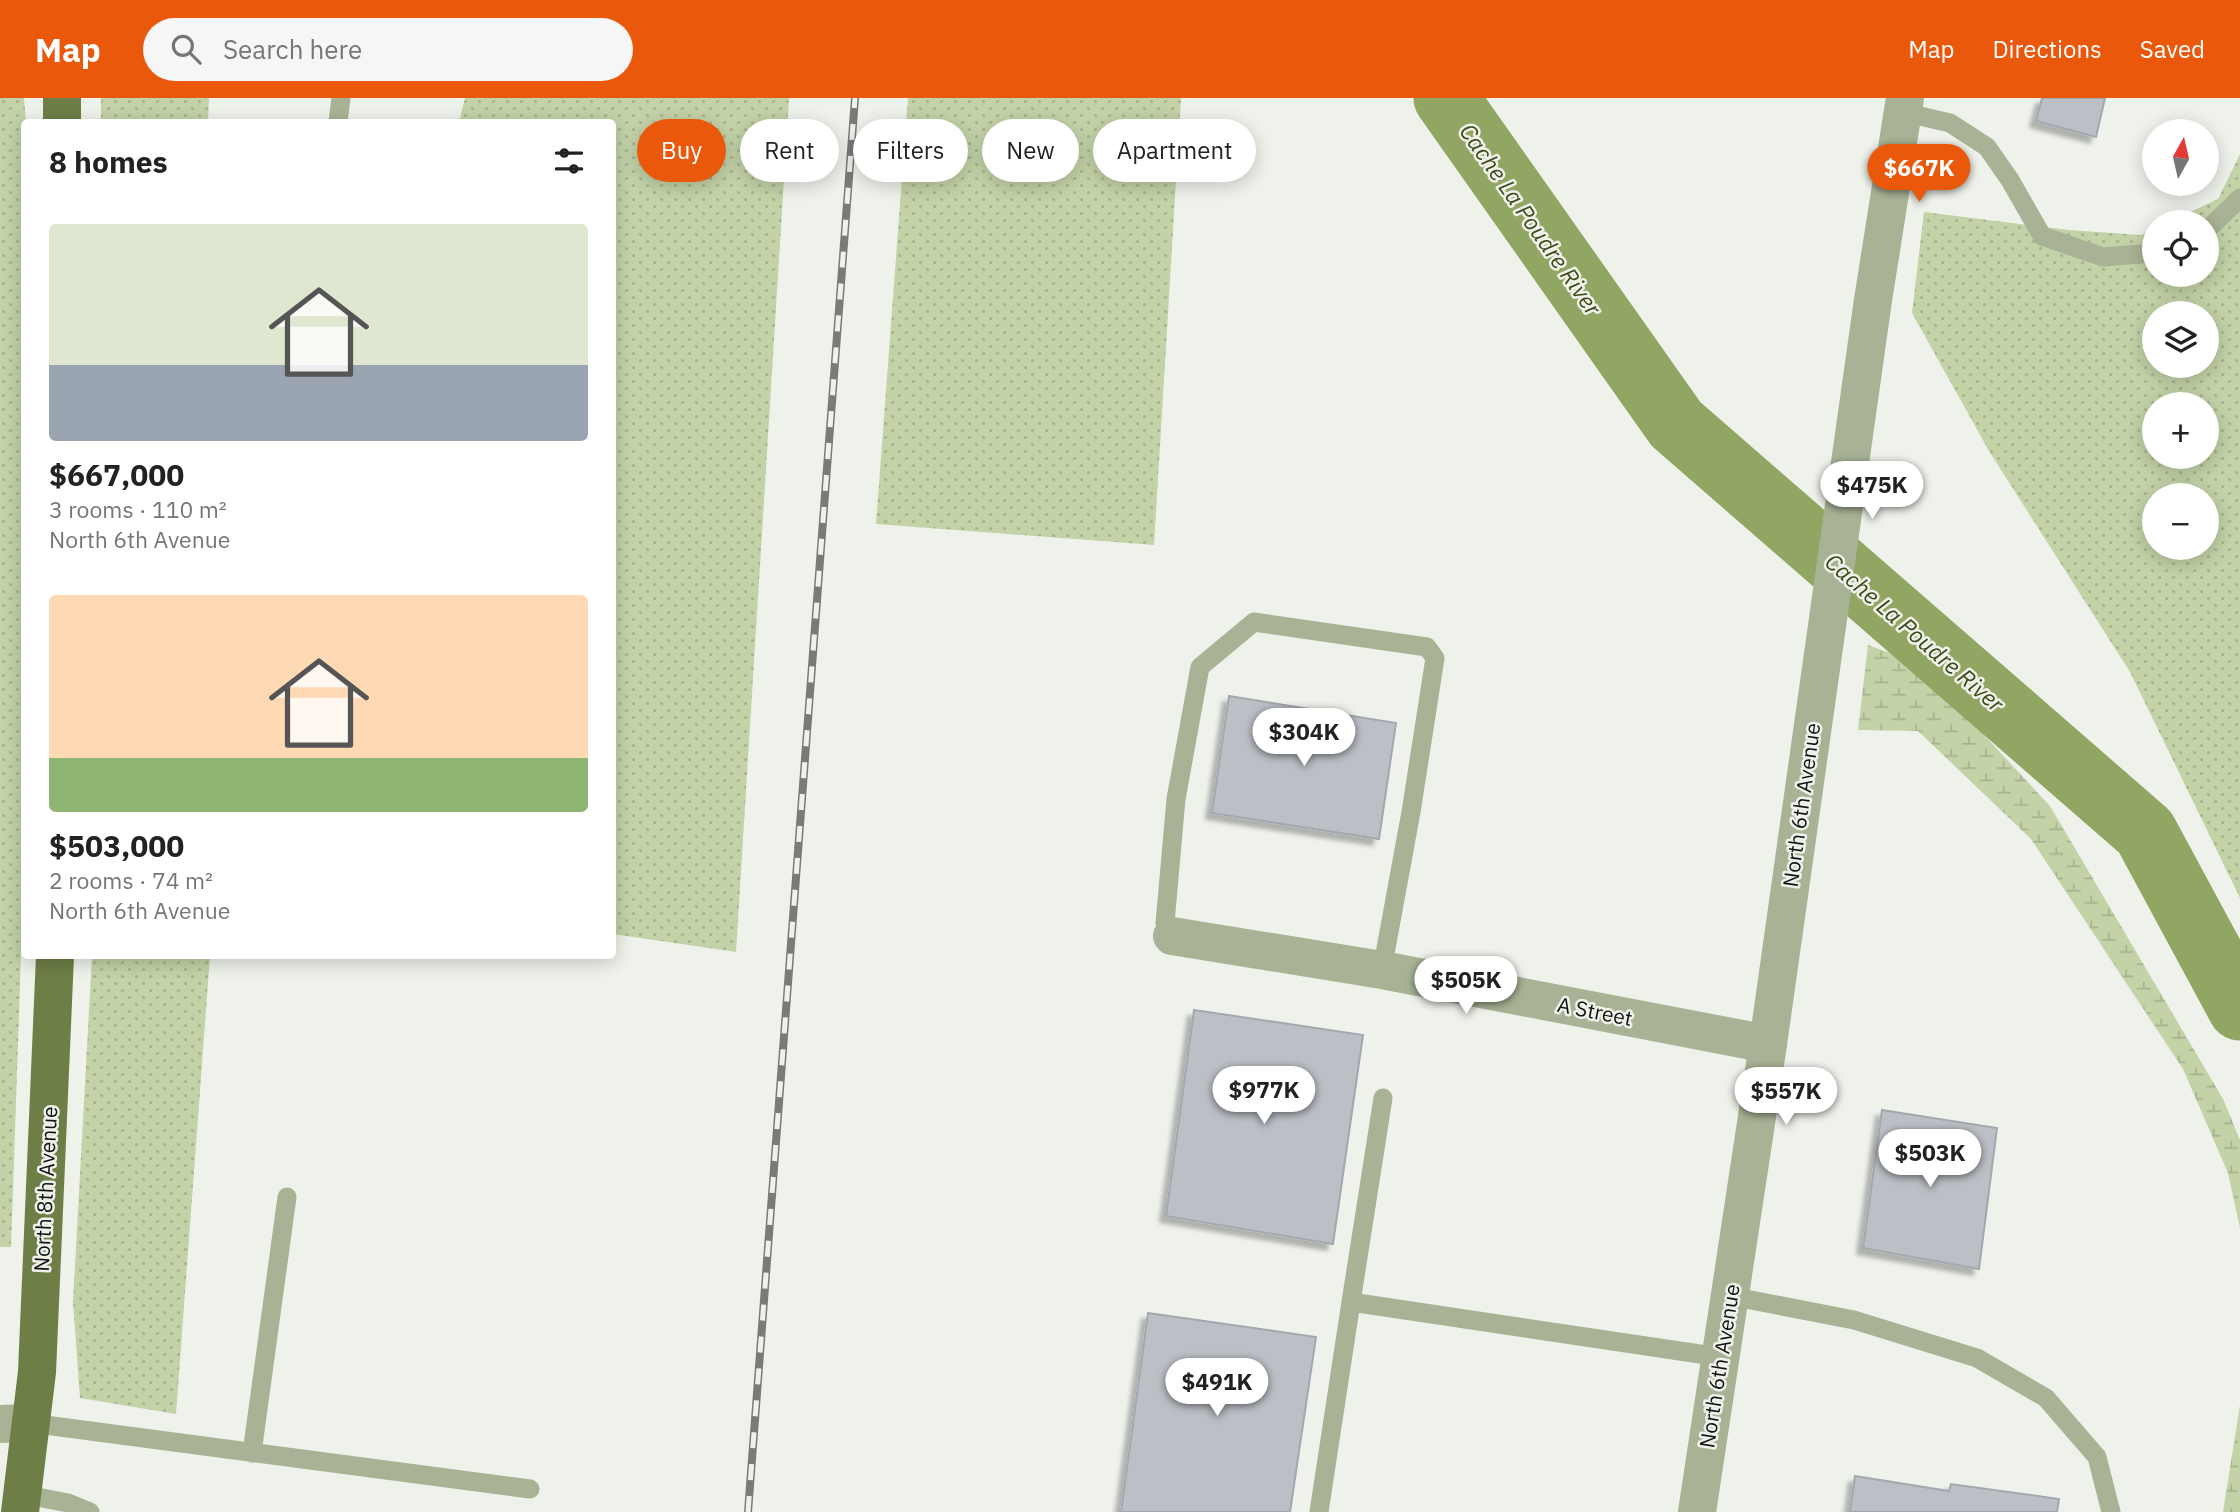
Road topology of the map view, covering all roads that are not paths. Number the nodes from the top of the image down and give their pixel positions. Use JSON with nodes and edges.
{"nodes":[{"id":1,"x":62,"y":98,"type":"edge"},
{"id":2,"x":341,"y":98,"type":"edge"},
{"id":3,"x":1904,"y":105,"type":"edge"},
{"id":4,"x":62,"y":119,"type":"edge"},
{"id":5,"x":338,"y":119,"type":"edge"},
{"id":6,"x":2240,"y":198,"type":"edge"},
{"id":7,"x":2219,"y":218,"type":"edge"},
{"id":8,"x":2142,"y":254,"type":"edge"},
{"id":9,"x":1172,"y":936,"type":"joint"},
{"id":10,"x":55,"y":959,"type":"edge"},
{"id":11,"x":1382,"y":970,"type":"junction"},
{"id":12,"x":1768,"y":1044,"type":"junction"},
{"id":13,"x":1383,"y":1098,"type":"dead end"},
{"id":14,"x":287,"y":1197,"type":"dead end"},
{"id":15,"x":1730,"y":1296,"type":"junction"},
{"id":16,"x":1351,"y":1302,"type":"junction"},
{"id":17,"x":1720,"y":1357,"type":"junction"},
{"id":18,"x":15,"y":1424,"type":"edge"},
{"id":19,"x":252,"y":1453,"type":"junction"},
{"id":20,"x":530,"y":1489,"type":"dead end"},
{"id":21,"x":21,"y":1503,"type":"edge"},
{"id":22,"x":90,"y":1512,"type":"edge"},
{"id":23,"x":1319,"y":1512,"type":"edge"},
{"id":24,"x":1697,"y":1512,"type":"edge"},
{"id":25,"x":2111,"y":1512,"type":"edge"}],
"edges":[{"from":1,"to":4,"type":"main road"},
{"from":2,"to":5,"type":"lane"},
{"from":3,"to":8,"type":"lane"},
{"from":3,"to":12,"type":"street","name":"North 6th Avenue"},
{"from":6,"to":7,"type":"lane"},
{"from":9,"to":11,"type":"street","name":"A Street"},
{"from":9,"to":11,"type":"lane"},
{"from":10,"to":18,"type":"main road","name":"North 8th Avenue"},
{"from":11,"to":12,"type":"street","name":"A Street"},
{"from":12,"to":15,"type":"street","name":"North 6th Avenue"},
{"from":13,"to":16,"type":"lane"},
{"from":14,"to":19,"type":"lane"},
{"from":15,"to":17,"type":"street","name":"North 6th Avenue"},
{"from":15,"to":25,"type":"lane"},
{"from":16,"to":17,"type":"lane"},
{"from":16,"to":23,"type":"lane"},
{"from":17,"to":24,"type":"street","name":"North 6th Avenue"},
{"from":18,"to":19,"type":"lane"},
{"from":18,"to":21,"type":"main road","name":"North 8th Avenue"},
{"from":19,"to":20,"type":"lane"},
{"from":21,"to":22,"type":"lane"}]}
